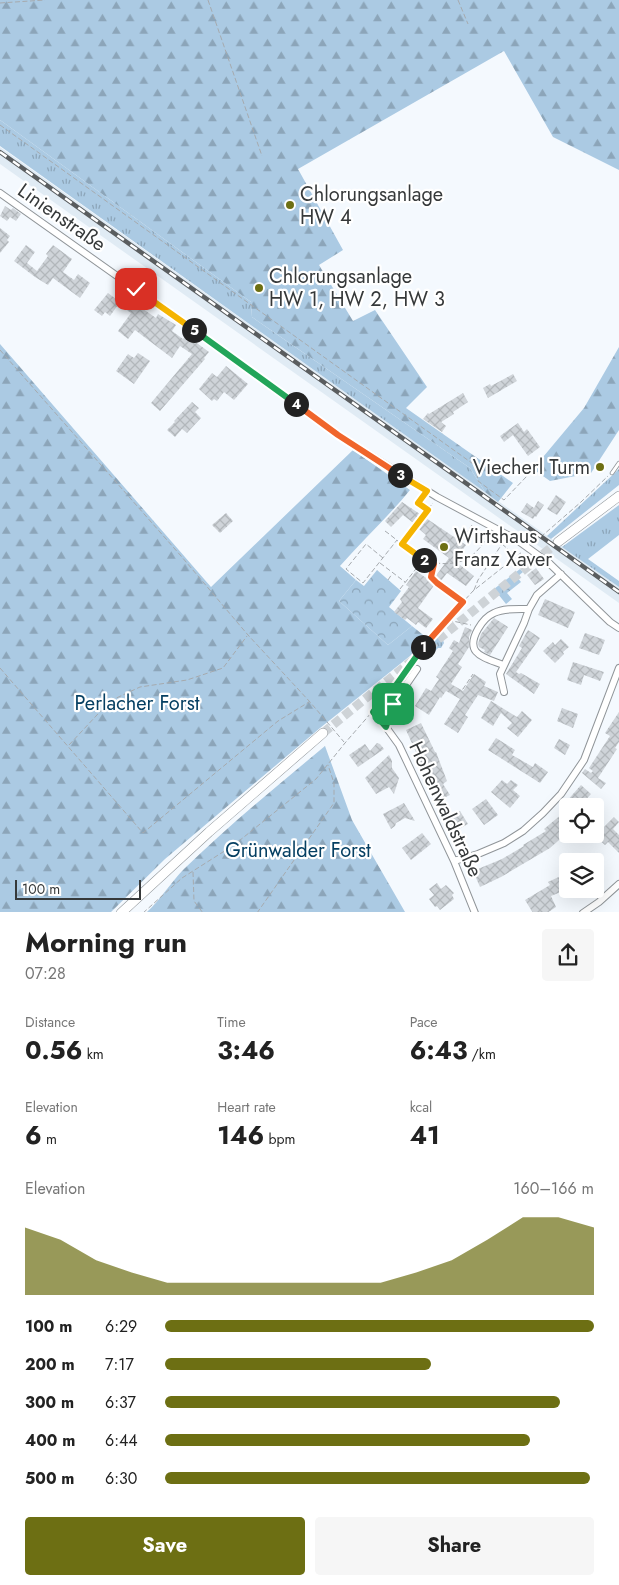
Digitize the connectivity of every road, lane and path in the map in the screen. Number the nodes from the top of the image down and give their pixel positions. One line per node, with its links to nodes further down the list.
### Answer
1 (45, 0): 4 (path)
2 (208, 0): 7 (path)
3 (458, 0): 5 (path)
4 (0, 3)
5 (468, 24)
6 (0, 125): 12 (path)
7 (262, 156)
8 (0, 193): 13 (street, Linienstraße)
9 (0, 350): 40 (path)
10 (619, 463): 11 (lane)
11 (612, 473): 17 (path)
12 (527, 476)
13 (427, 491): 15 (street, Linienstraße); 23 (path)
14 (619, 496): 22 (main road)
15 (476, 519): 18 (street, Linienstraße); 21 (path)
16 (385, 531): 20 (path)
17 (546, 533)
18 (508, 535): 24 (path); 30 (street, Linienstraße, bridge)
19 (489, 536): 28 (path)
20 (398, 540): 23 (path); 25 (path)
21 (461, 541)
22 (558, 542)
23 (402, 544): 26 (path)
24 (502, 544): 34 (path); 34 (path)
25 (383, 558): 27 (path); 27 (path)
26 (423, 559): 28 (path); 32 (path)
27 (379, 563): 29 (path)
28 (434, 564): 35 (path)
29 (393, 574): 31 (path); 32 (path)
30 (561, 574): 36 (street); 39 (street, Linienstraße)
31 (388, 580)
32 (406, 582): 33 (path)
33 (400, 589)
34 (473, 591): 35 (path)
35 (463, 602): 37 (path)
36 (529, 608): 38 (street); 42 (street)
37 (446, 620): 38 (path); 41 (path)
38 (479, 626): 42 (street)
39 (619, 628)
40 (248, 635): 50 (path); 55 (path)
41 (410, 665)
42 (503, 665): 48 (street)
43 (0, 668): 55 (path)
44 (619, 668): 57 (street)
45 (417, 670): 52 (street, Hohenwaldstraße)
46 (473, 674): 49 (path)
47 (399, 681): 51 (path)
48 (504, 692)
49 (456, 693)
50 (310, 702): 54 (path); 55 (path)
51 (373, 712): 52 (path); 54 (path)
52 (386, 727): 57 (street, Hohenwaldstraße)
53 (323, 732): 60 (main road)
54 (345, 743): 56 (path)
55 (68, 746)
56 (328, 764): 58 (path); 63 (path)
57 (454, 861): 64 (street, Hohenwaldstraße)
58 (193, 872): 61 (path); 62 (path)
59 (619, 884): 65 (street)
60 (121, 912)
61 (143, 912)
62 (202, 912)
63 (257, 912)
64 (475, 912)
65 (583, 912)

